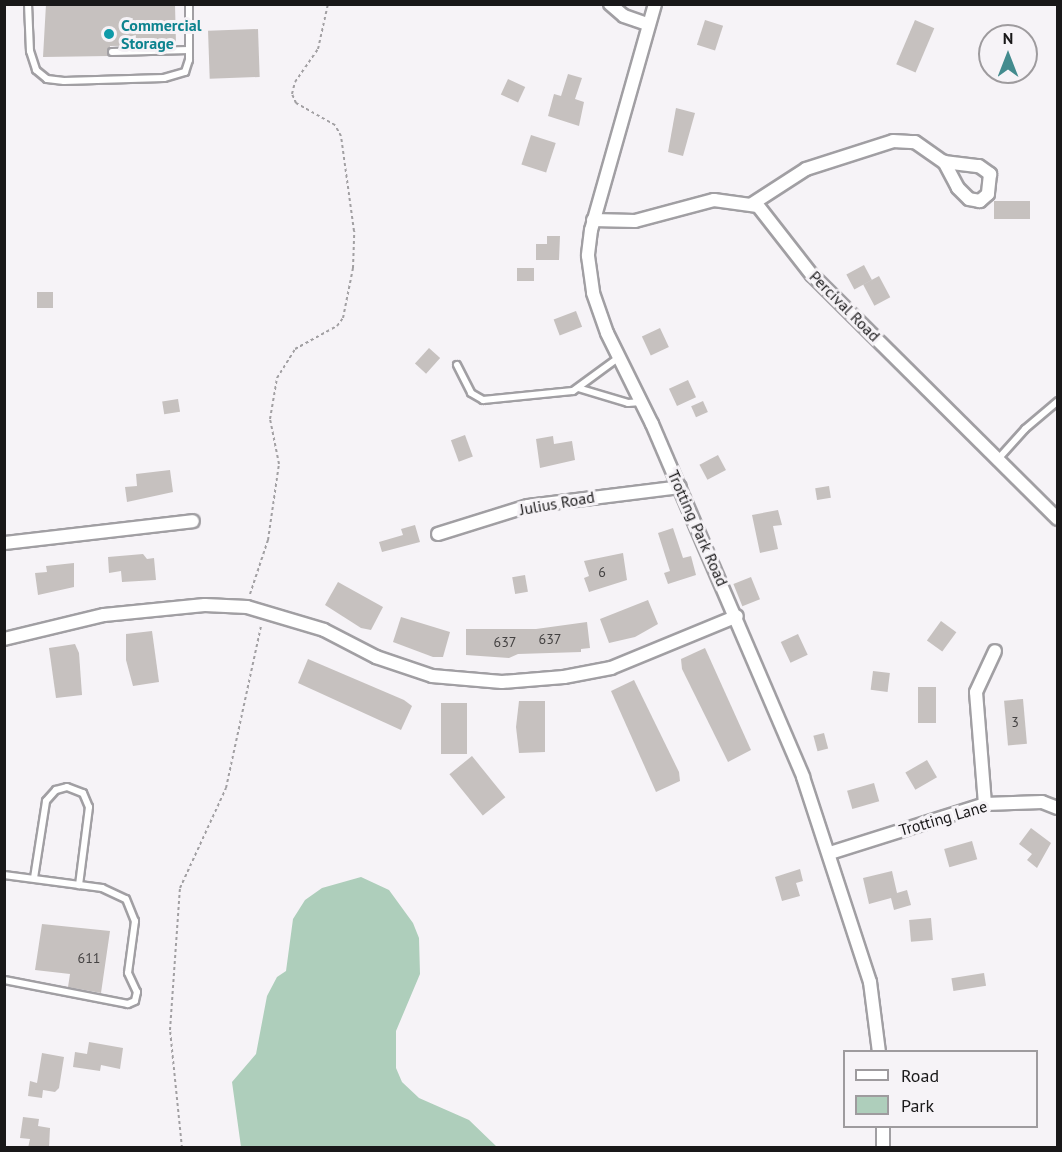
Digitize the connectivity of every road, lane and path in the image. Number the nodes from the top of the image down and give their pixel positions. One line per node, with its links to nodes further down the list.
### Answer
1 (28, 4): 7 (lane)
2 (189, 4): 7 (lane)
3 (328, 4): 23 (path)
4 (610, 4): 6 (street)
5 (655, 4): 6 (street, Trotting Park Road)
6 (647, 24): 11 (street, Trotting Park Road)
7 (189, 50): 8 (lane)
8 (112, 52)
9 (944, 162): 10 (street)
10 (752, 204): 11 (street); 17 (street, Percival Road)
11 (593, 220): 12 (street, Trotting Park Road)
12 (619, 358): 14 (lane); 16 (street, Trotting Park Road)
13 (457, 365): 14 (lane)
14 (578, 388): 16 (lane)
15 (1058, 401): 17 (lane)
16 (641, 402): 18 (street, Trotting Park Road)
17 (999, 458): 19 (street, Percival Road)
18 (680, 487): 21 (street, Julius Road); 25 (street, Trotting Park Road)
19 (1058, 519)
20 (193, 521): 22 (street)
21 (438, 534)
22 (4, 543)
23 (247, 608): 24 (street); 26 (street)
24 (263, 611): 25 (street); 37 (path)
25 (737, 616): 30 (street, Trotting Park Road)
26 (4, 639)
27 (995, 651): 28 (street)
28 (985, 804): 29 (street, Trotting Lane); 30 (street, Trotting Lane)
29 (1058, 808)
30 (830, 853): 35 (street, Trotting Park Road)
31 (4, 875): 32 (lane)
32 (33, 878): 33 (lane); 33 (lane)
33 (79, 885): 34 (lane)
34 (4, 980)
35 (879, 1050)
36 (883, 1128): 38 (street)
37 (182, 1148)
38 (884, 1148)

